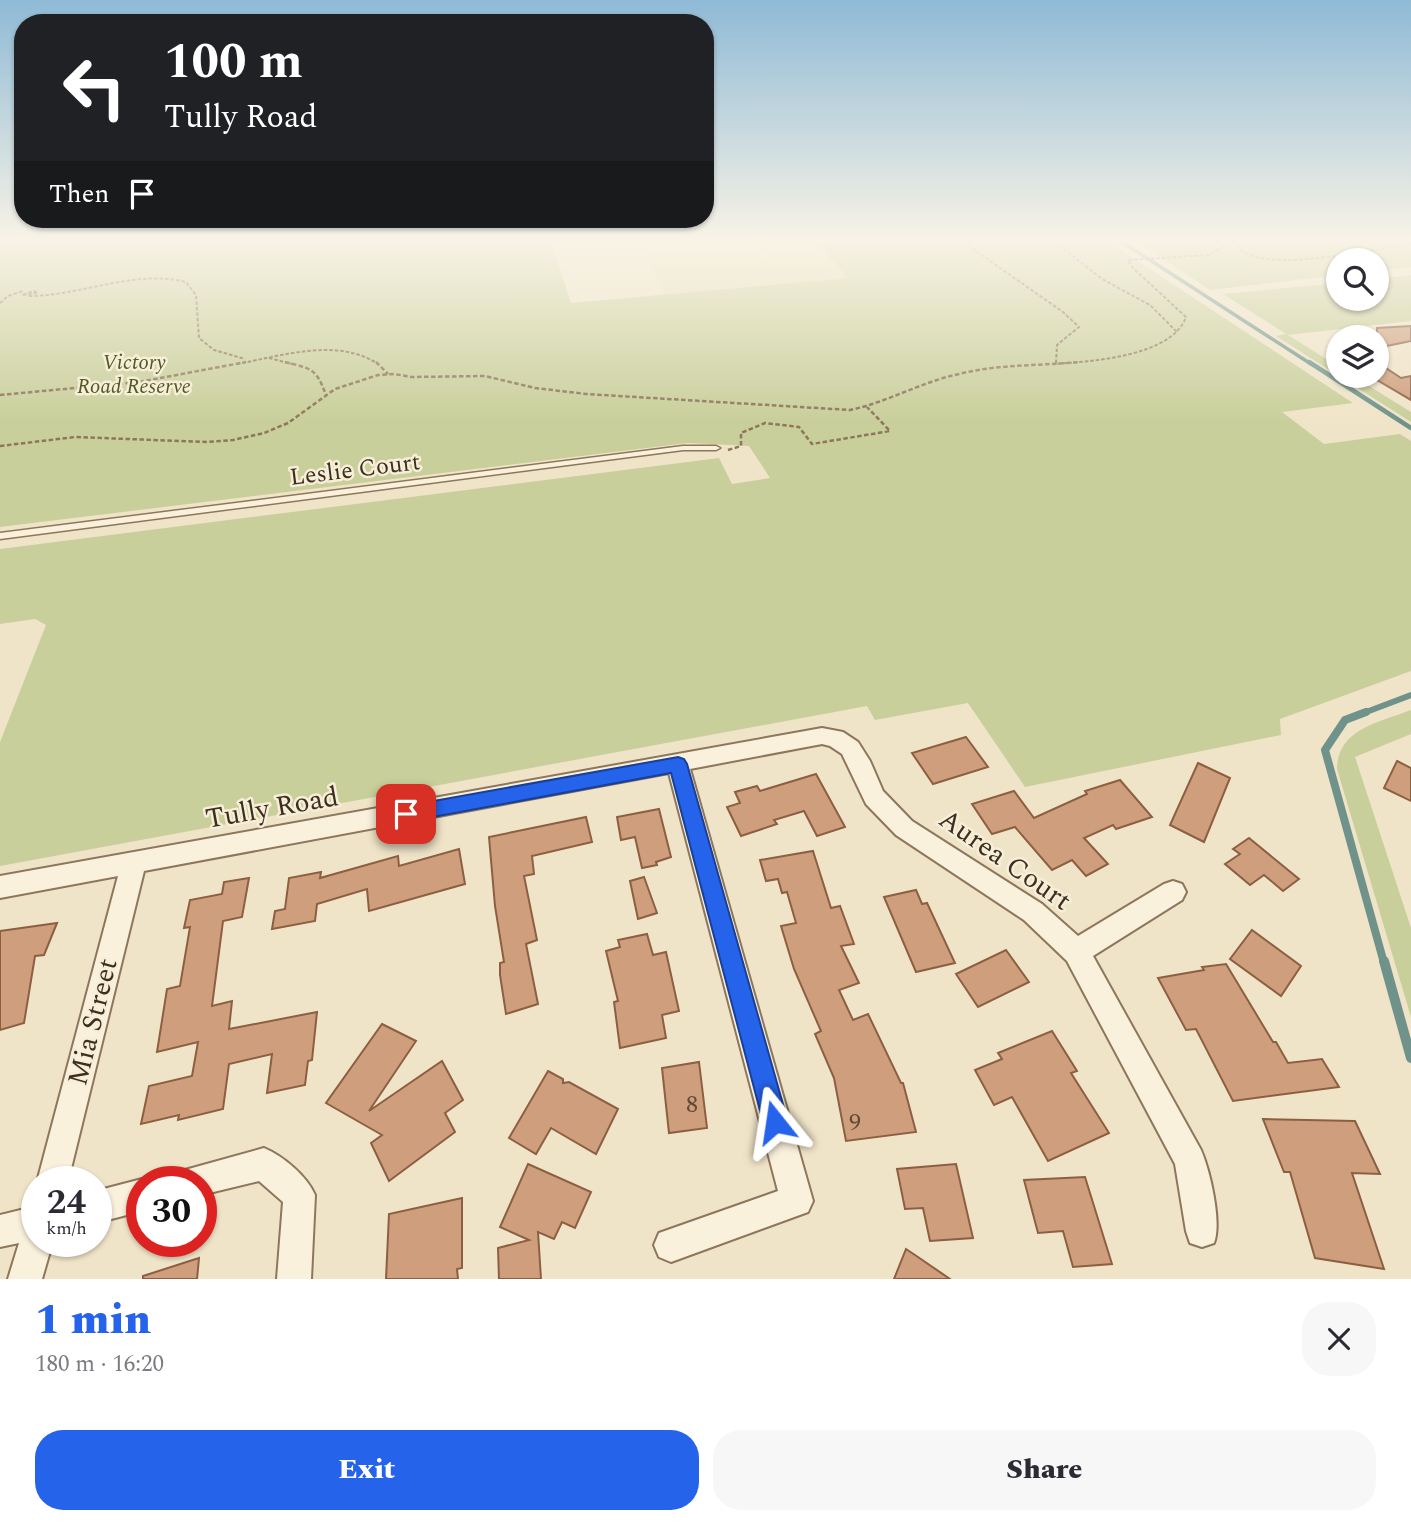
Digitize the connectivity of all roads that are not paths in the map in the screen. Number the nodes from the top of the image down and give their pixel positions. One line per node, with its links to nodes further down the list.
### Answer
1 (716, 448): 2 (lane, Leslie Court)
2 (0, 536)
3 (678, 764): 4 (street, Tully Road); 7 (street, Aurea Court); 13 (street)
4 (134, 863): 5 (street, Tully Road); 8 (street, Mia Street)
5 (0, 887)
6 (1173, 892): 7 (street)
7 (1076, 952): 12 (street, Aurea Court)
8 (56, 1166)
9 (217, 1176): 16 (street)
10 (21, 1226): 11 (street)
11 (0, 1231)
12 (1202, 1231)
13 (671, 1245)
14 (32, 1257): 15 (street)
15 (25, 1279)
16 (294, 1279)

